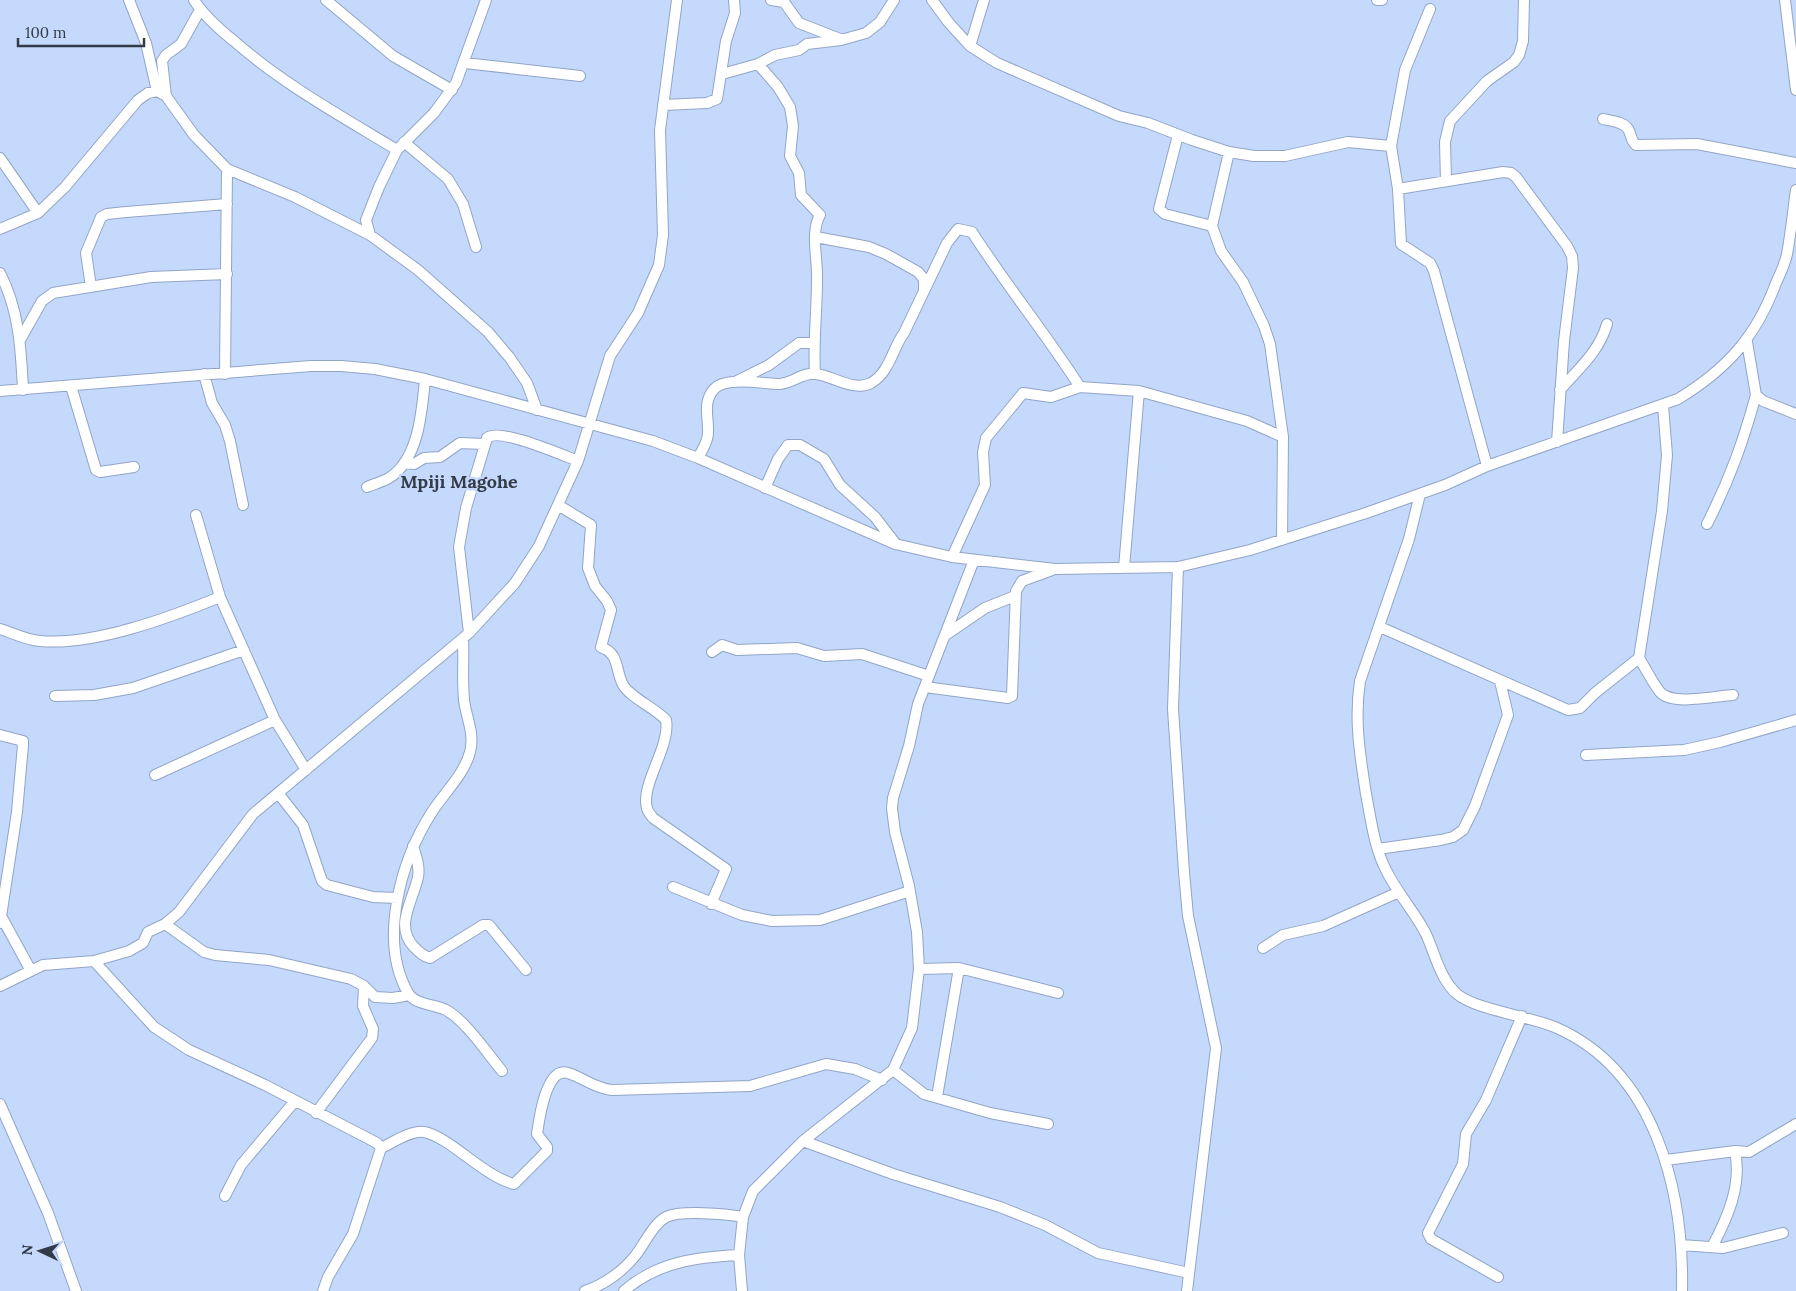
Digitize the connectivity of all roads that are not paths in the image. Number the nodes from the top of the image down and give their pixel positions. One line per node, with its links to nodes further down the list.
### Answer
1 (130, 0): 25 (street)
2 (194, 0): 16 (street)
3 (326, 0): 23 (street)
4 (486, 0): 19 (street)
5 (677, 0): 26 (street)
6 (734, 0): 21 (street)
7 (771, 0): 17 (street)
8 (894, 0): 17 (street)
9 (932, 0): 18 (street)
10 (984, 0): 18 (street)
11 (1377, 0): 12 (street)
12 (1382, 0)
13 (1524, 0): 35 (street)
14 (1785, 0): 24 (street)
15 (1430, 9): 30 (street)
16 (200, 10): 25 (street); 29 (street)
17 (841, 40): 20 (street)
18 (970, 46): 28 (street)
19 (465, 64): 22 (street); 23 (street)
20 (758, 64): 21 (street); 44 (street)
21 (722, 74): 26 (street)
22 (580, 76)
23 (452, 90): 29 (street)
24 (1796, 90)
25 (162, 94): 34 (street); 39 (street)
26 (663, 105): 69 (street)
27 (1603, 119): 33 (street)
28 (1178, 135): 31 (street); 40 (street)
29 (401, 146): 43 (street); 45 (street)
30 (1391, 146): 31 (street); 36 (street)
31 (1229, 152): 40 (street)
32 (0, 158): 39 (street)
33 (1796, 163)
34 (227, 169): 38 (street); 43 (street)
35 (1446, 181): 36 (street); 62 (street)
36 (1398, 188): 76 (street)
37 (1796, 190): 41 (street)
38 (227, 204): 47 (street); 48 (street)
39 (38, 212): 42 (street)
40 (1212, 226): 70 (street)
41 (1794, 226): 52 (street)
42 (0, 229)
43 (370, 235): 67 (street)
44 (816, 238): 49 (street); 53 (street)
45 (476, 247)
46 (0, 273): 51 (street)
47 (227, 274): 48 (street); 55 (street)
48 (91, 287): 51 (street)
49 (924, 291): 56 (street); 60 (street)
50 (1607, 324): 62 (street)
51 (20, 340): 61 (street)
52 (1746, 342): 65 (street); 66 (street)
53 (813, 343): 56 (street); 58 (street)
54 (204, 374): 55 (street); 59 (street); 81 (street)
55 (225, 374): 57 (street)
56 (815, 374): 58 (street)
57 (425, 379): 67 (street); 75 (street)
58 (734, 382): 73 (street)
59 (71, 386): 61 (street); 77 (street)
60 (1080, 387): 64 (street); 87 (street)
61 (23, 390): 63 (street)
62 (1560, 390): 71 (street)
63 (0, 391)
64 (1139, 391): 70 (street); 90 (street)
65 (1756, 395): 68 (street); 84 (street)
66 (1663, 406): 71 (street); 100 (street)
67 (538, 410): 69 (street)
68 (1796, 414)
69 (591, 424): 73 (street); 74 (street)
70 (1283, 438): 85 (street)
71 (1557, 442): 76 (street)
72 (484, 444): 74 (street); 75 (street); 97 (street)
73 (698, 458): 79 (street)
74 (578, 461): 82 (street)
75 (404, 463): 78 (street)
76 (1487, 466): 80 (street)
77 (134, 467)
78 (368, 487)
79 (766, 488): 86 (street); 86 (street)
80 (1420, 494): 85 (street); 94 (street)
81 (243, 505)
82 (558, 505): 97 (street); 119 (street)
83 (196, 515): 93 (street)
84 (1707, 524)
85 (1282, 540): 89 (street)
86 (895, 544): 87 (street)
87 (952, 557): 88 (street)
88 (974, 560): 91 (street); 96 (street)
89 (1178, 566): 90 (street); 152 (street)
90 (1124, 568): 91 (street)
91 (1055, 569): 92 (street)
92 (1015, 596): 96 (street); 103 (street)
93 (220, 597): 95 (street); 98 (street)
94 (1380, 626): 102 (street); 114 (street)
95 (0, 629)
96 (947, 634): 101 (street)
97 (466, 636): 110 (street); 113 (street)
98 (244, 650): 105 (street); 106 (street)
99 (712, 652): 101 (street)
100 (1640, 658): 102 (street); 104 (street)
101 (929, 676): 103 (street)
102 (1500, 681): 114 (street)
103 (925, 687): 116 (street)
104 (1733, 695)
105 (56, 696)
106 (275, 720): 110 (street); 111 (street)
107 (1796, 720): 109 (street)
108 (0, 735): 120 (street)
109 (1586, 755)
110 (306, 770): 112 (street)
111 (155, 776)
112 (278, 793): 118 (street); 121 (street)
113 (414, 846): 118 (street); 127 (street)
114 (1378, 850): 117 (street)
115 (673, 887): 119 (street)
116 (910, 891): 119 (street); 126 (street)
117 (1399, 892): 122 (street); 132 (street)
118 (397, 898): 131 (street)
119 (711, 904)
120 (0, 920): 125 (street)
121 (165, 924): 123 (street); 129 (street)
122 (1263, 948)
123 (94, 961): 125 (street); 137 (street)
124 (959, 968): 126 (street); 130 (street); 136 (street)
125 (30, 969): 128 (street)
126 (919, 969): 133 (street)
127 (526, 970)
128 (0, 986)
129 (364, 986): 131 (street); 139 (street)
130 (1058, 993)
131 (409, 995): 134 (street)
132 (1522, 1016): 145 (street); 153 (street)
133 (893, 1070): 135 (street); 136 (street)
134 (502, 1071)
135 (882, 1080): 142 (street); 143 (street)
136 (937, 1097): 140 (street)
137 (295, 1102): 139 (street); 146 (street)
138 (0, 1104): 154 (street)
139 (316, 1112): 143 (street)
140 (1048, 1124)
141 (1796, 1124): 144 (street)
142 (803, 1141): 147 (street); 152 (street)
143 (381, 1148): 155 (street)
144 (1735, 1150): 145 (street); 150 (street)
145 (1666, 1160): 149 (street)
146 (225, 1196)
147 (743, 1217): 151 (street); 156 (street)
148 (1784, 1233): 150 (street)
149 (1681, 1245): 150 (street); 160 (street)
150 (1712, 1248)
151 (739, 1256): 157 (street); 158 (street)
152 (1189, 1273): 159 (street)
153 (1498, 1277)
154 (76, 1291)
155 (323, 1291)
156 (585, 1291)
157 (624, 1291)
158 (742, 1291)
159 (1187, 1291)
160 (1682, 1291)

